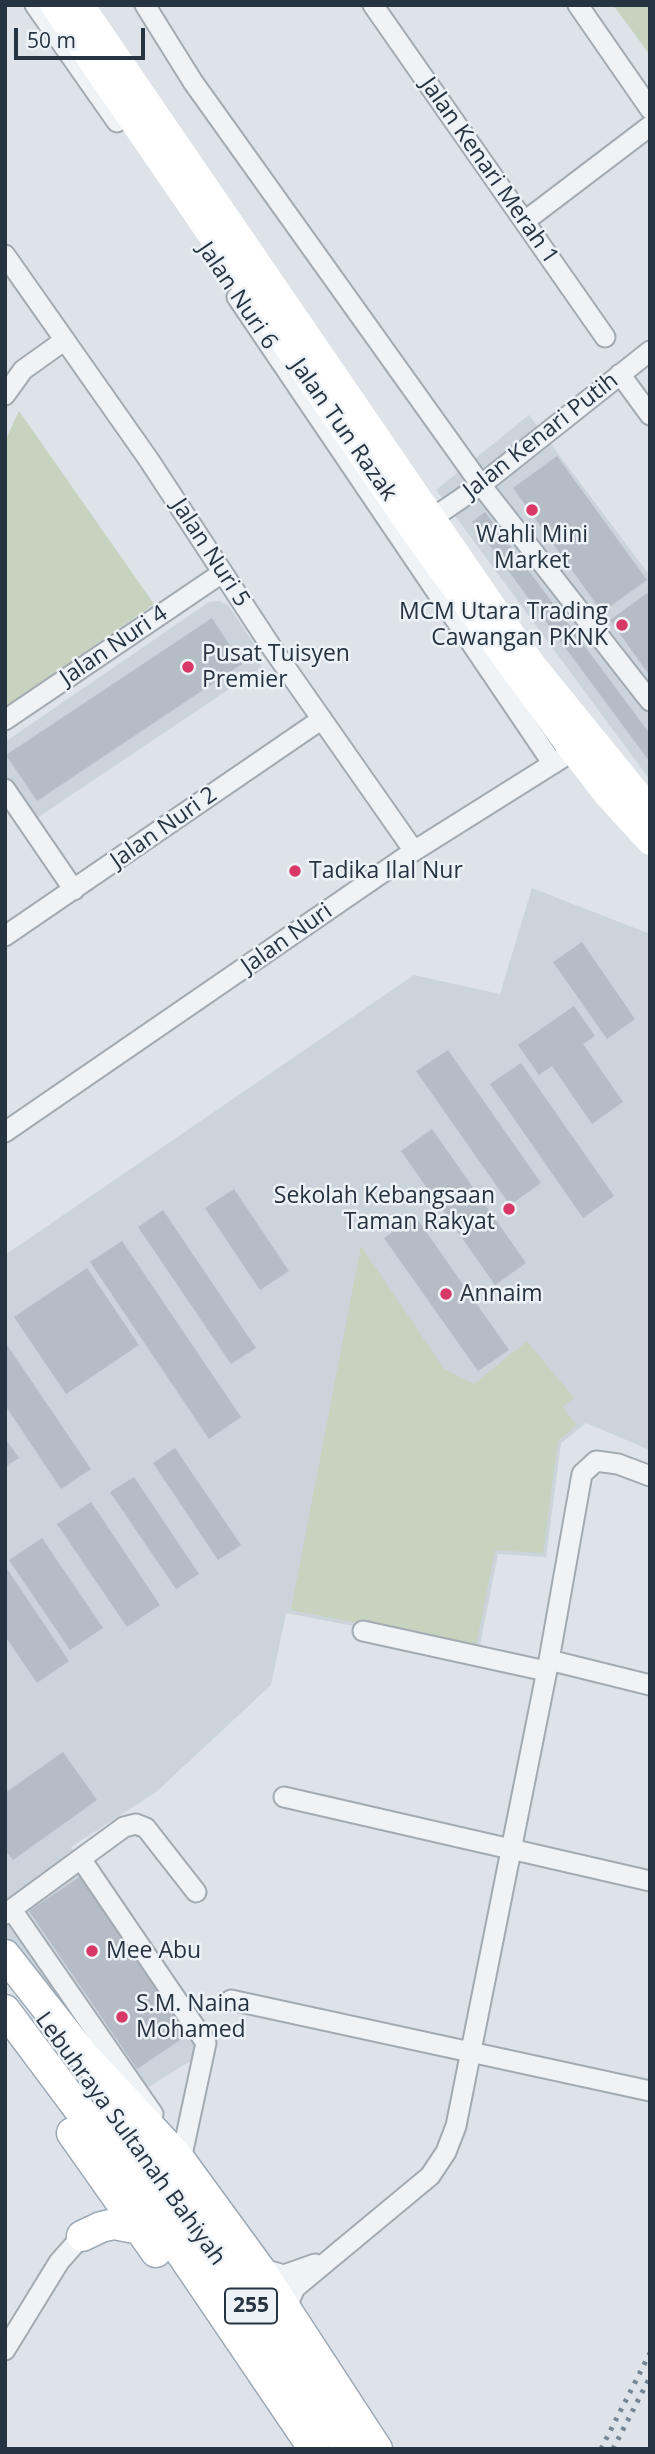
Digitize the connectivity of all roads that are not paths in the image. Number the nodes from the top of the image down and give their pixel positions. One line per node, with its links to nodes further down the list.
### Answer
1 (35, 5): 23 (street, Jalan Nuri 6)
2 (53, 5): 23 (main road, Jalan Tun Razak)
3 (81, 5): 18 (main road, Jalan Tun Razak)
4 (145, 5): 17 (street)
5 (373, 5): 9 (street, Jalan Kenari Merah 1)
6 (578, 5): 7 (street)
7 (650, 109)
8 (650, 126): 9 (street)
9 (525, 221): 11 (street, Jalan Kenari Merah 1)
10 (5, 255): 12 (street, Jalan Nuri 5)
11 (606, 337)
12 (65, 340): 15 (street); 19 (street, Jalan Nuri 5)
13 (650, 351): 14 (street, Jalan Kenari Putih)
14 (620, 374): 16 (street); 17 (street, Jalan Kenari Putih)
15 (5, 395)
16 (650, 415)
17 (481, 485): 18 (street, Jalan Kenari Putih); 20 (street)
18 (431, 519): 25 (main road, Jalan Tun Razak)
19 (222, 573): 21 (street, Jalan Nuri 5); 22 (street, Jalan Nuri 4)
20 (650, 701)
21 (323, 719): 27 (street, Jalan Nuri 5); 28 (street, Jalan Nuri 2)
22 (5, 720)
23 (563, 757): 26 (main road, Jalan Tun Razak); 27 (street, Jalan Nuri)
24 (5, 789): 28 (street)
25 (650, 809)
26 (650, 842)
27 (414, 851): 30 (street, Jalan Nuri)
28 (74, 890): 29 (street, Jalan Nuri 2)
29 (5, 936)
30 (5, 1132)
31 (650, 1476): 33 (street)
32 (363, 1631): 33 (street)
33 (547, 1665): 34 (street); 36 (street)
34 (650, 1685)
35 (284, 1797): 36 (street)
36 (511, 1850): 38 (street); 46 (street)
37 (81, 1859): 39 (street); 40 (street); 48 (street)
38 (650, 1881)
39 (196, 1892)
40 (9, 1912): 48 (street)
41 (5, 1955): 48 (main road)
42 (5, 1968): 48 (main road, Lebuhraya Sultanah Bahiyah / 255)
43 (232, 2000): 46 (street)
44 (5, 2010): 48 (main road, Lebuhraya Sultanah Bahiyah / 255)
45 (5, 2035): 48 (main road)
46 (470, 2052): 47 (street); 51 (street)
47 (650, 2091)
48 (150, 2168): 49 (main road); 50 (main road); 52 (main road); 56 (main road, Lebuhraya Sultanah Bahiyah / 255); 57 (main road, Lebuhraya Sultanah Bahiyah / 255)
49 (140, 2229): 50 (main road); 55 (main road)
50 (82, 2236): 54 (street)
51 (329, 2258): 52 (street); 53 (street)
52 (259, 2268): 53 (main road)
53 (290, 2318): 58 (main road)
54 (5, 2350)
55 (291, 2449)
56 (314, 2449)
57 (349, 2449)
58 (377, 2449)

